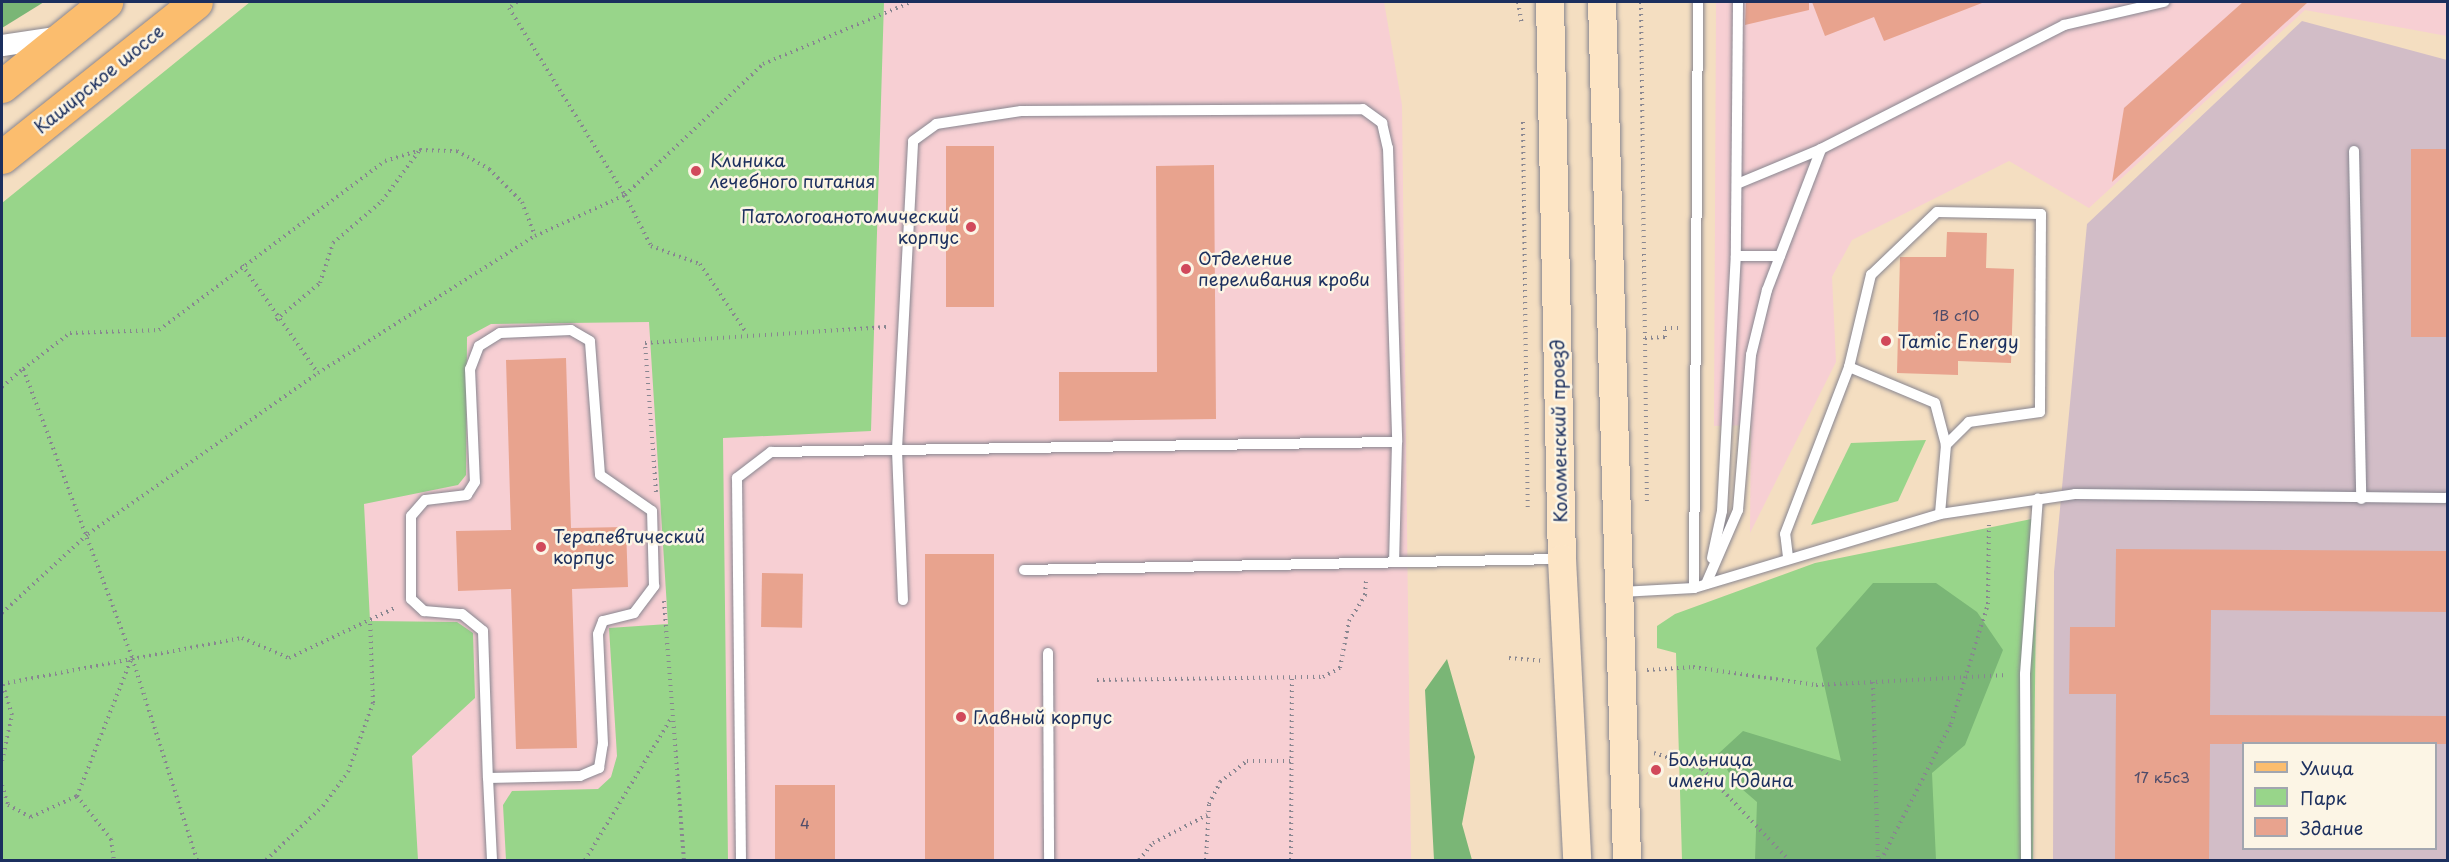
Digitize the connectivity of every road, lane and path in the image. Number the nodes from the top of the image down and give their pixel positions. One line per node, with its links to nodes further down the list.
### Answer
1 (106, 2): 14 (main road)
2 (196, 2): 22 (main road, Каширское шоссе)
3 (517, 2): 24 (path)
4 (911, 2): 24 (path)
5 (1518, 2): 13 (path)
6 (1536, 2): 21 (main road)
7 (1550, 2): 21 (main road, Коломенский проезд)
8 (1602, 2): 58 (main road)
9 (1641, 2): 33 (path)
10 (1698, 2): 57 (lane)
11 (1738, 2): 23 (lane)
12 (2164, 2): 18 (lane)
13 (1522, 28)
14 (64, 35): 15 (street); 16 (main road)
15 (2, 45)
16 (2, 86)
17 (1523, 110): 47 (path)
18 (1821, 149): 23 (lane); 27 (lane)
19 (420, 150): 25 (path); 28 (path); 29 (path)
20 (2354, 151): 43 (lane)
21 (1554, 155): 51 (main road, Коломенский проезд)
22 (2, 157)
23 (1737, 183): 26 (lane)
24 (625, 195): 25 (path); 31 (path)
25 (535, 236): 36 (path)
26 (1736, 256): 27 (lane); 55 (lane)
27 (1780, 256): 55 (lane)
28 (242, 265): 29 (path); 35 (path)
29 (276, 320): 36 (path)
30 (901, 326): 31 (path); 38 (lane); 40 (lane)
31 (747, 335): 44 (path)
32 (1665, 336): 33 (path)
33 (1645, 338): 45 (path)
34 (1849, 366): 39 (lane); 39 (lane); 50 (lane)
35 (23, 369): 37 (path); 49 (path)
36 (318, 374): 49 (path)
37 (2, 387)
38 (1397, 442): 40 (lane); 52 (lane)
39 (1946, 445): 48 (lane)
40 (897, 449): 60 (lane); 86 (lane)
41 (2038, 498): 43 (lane); 46 (lane); 66 (lane)
42 (2448, 498): 43 (lane)
43 (2361, 499)
44 (657, 506)
45 (1647, 506)
46 (1989, 506): 48 (lane); 67 (path)
47 (1528, 509)
48 (1940, 514): 50 (lane)
49 (88, 534): 61 (path); 64 (path)
50 (1788, 557): 55 (lane)
51 (1562, 559): 52 (lane); 91 (main road, Коломенский проезд)
52 (1394, 561): 53 (lane)
53 (1367, 562): 54 (lane); 68 (path)
54 (1024, 570)
55 (1706, 584): 57 (lane)
56 (663, 588): 72 (path)
57 (1694, 588): 58 (lane)
58 (1616, 592): 92 (main road)
59 (411, 599): 62 (path); 76 (lane); 76 (lane)
60 (903, 600)
61 (2, 613)
62 (370, 621): 64 (path); 82 (path)
63 (1048, 652): 87 (lane)
64 (132, 657): 71 (path); 78 (path); 81 (path)
65 (1650, 670): 70 (path)
66 (2025, 674): 67 (path); 95 (lane)
67 (1964, 677): 70 (path); 94 (path)
68 (1292, 679): 69 (path); 75 (path)
69 (1097, 680)
70 (1873, 682): 94 (path)
71 (2, 683): 74 (path)
72 (673, 717): 84 (path); 85 (path)
73 (1654, 753): 93 (path)
74 (2, 761)
75 (1291, 761): 79 (path); 90 (path)
76 (488, 778): 83 (lane)
77 (2, 785): 78 (path)
78 (77, 796): 80 (path)
79 (1208, 815): 88 (path); 89 (path)
80 (114, 861)
81 (197, 861)
82 (266, 861)
83 (492, 861)
84 (585, 861)
85 (684, 861)
86 (741, 861)
87 (1049, 861)
88 (1139, 861)
89 (1206, 861)
90 (1291, 861)
91 (1577, 861)
92 (1628, 861)
93 (1789, 861)
94 (1879, 861)
95 (2026, 861)

